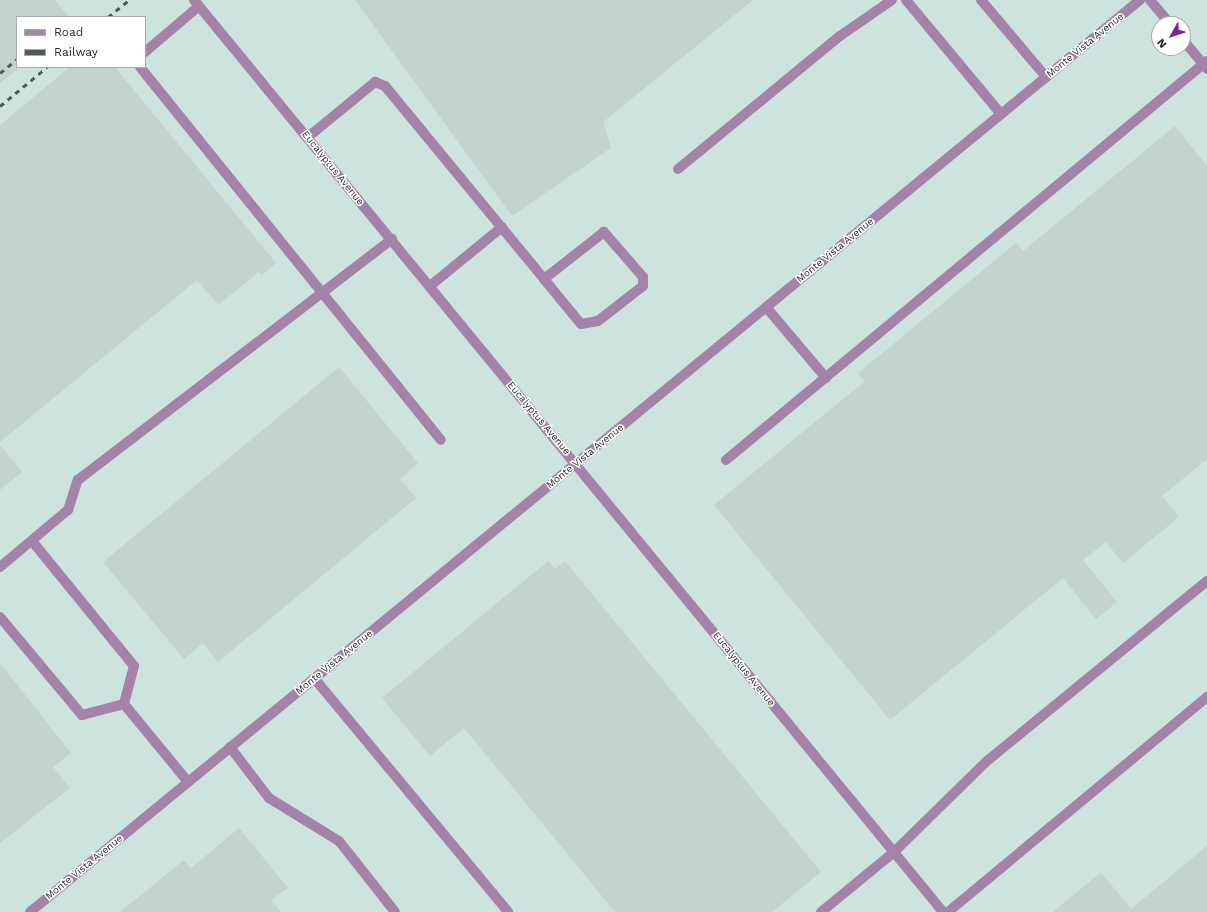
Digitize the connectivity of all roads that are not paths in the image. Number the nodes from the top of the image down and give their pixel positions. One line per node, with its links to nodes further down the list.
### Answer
1 (892, 0): 15 (street)
2 (906, 0): 13 (street)
3 (981, 0): 12 (street)
4 (1140, 0): 12 (street, Monte Vista Avenue)
5 (1150, 0): 7 (street)
6 (197, 3): 9 (street); 14 (street, Eucalyptus Avenue)
7 (1163, 16)
8 (1191, 49): 10 (street)
9 (146, 51)
10 (1206, 65): 22 (street)
11 (141, 68): 20 (street)
12 (1046, 77): 13 (street, Monte Vista Avenue)
13 (1001, 114): 21 (street, Monte Vista Avenue)
14 (308, 138): 16 (street); 17 (street, Eucalyptus Avenue)
15 (678, 169)
16 (502, 227): 18 (street); 19 (street)
17 (392, 239): 19 (street, Eucalyptus Avenue); 20 (street)
18 (544, 279): 18 (street)
19 (430, 286): 25 (street, Eucalyptus Avenue)
20 (321, 293): 23 (street); 26 (street)
21 (766, 307): 22 (street); 25 (street, Monte Vista Avenue)
22 (826, 378): 24 (street)
23 (442, 440)
24 (726, 460)
25 (576, 463): 30 (street, Monte Vista Avenue); 35 (street, Eucalyptus Avenue)
26 (32, 541): 27 (street); 32 (street)
27 (0, 567)
28 (1207, 581): 35 (street)
29 (0, 616): 32 (street)
30 (314, 678): 33 (street, Monte Vista Avenue); 38 (street)
31 (1207, 697): 41 (street)
32 (124, 704): 34 (street)
33 (230, 747): 34 (street, Monte Vista Avenue); 37 (street)
34 (188, 782): 36 (street, Monte Vista Avenue)
35 (894, 852): 39 (street); 40 (street, Eucalyptus Avenue)
36 (30, 912)
37 (395, 912)
38 (508, 912)
39 (821, 912)
40 (943, 912)
41 (948, 912)

